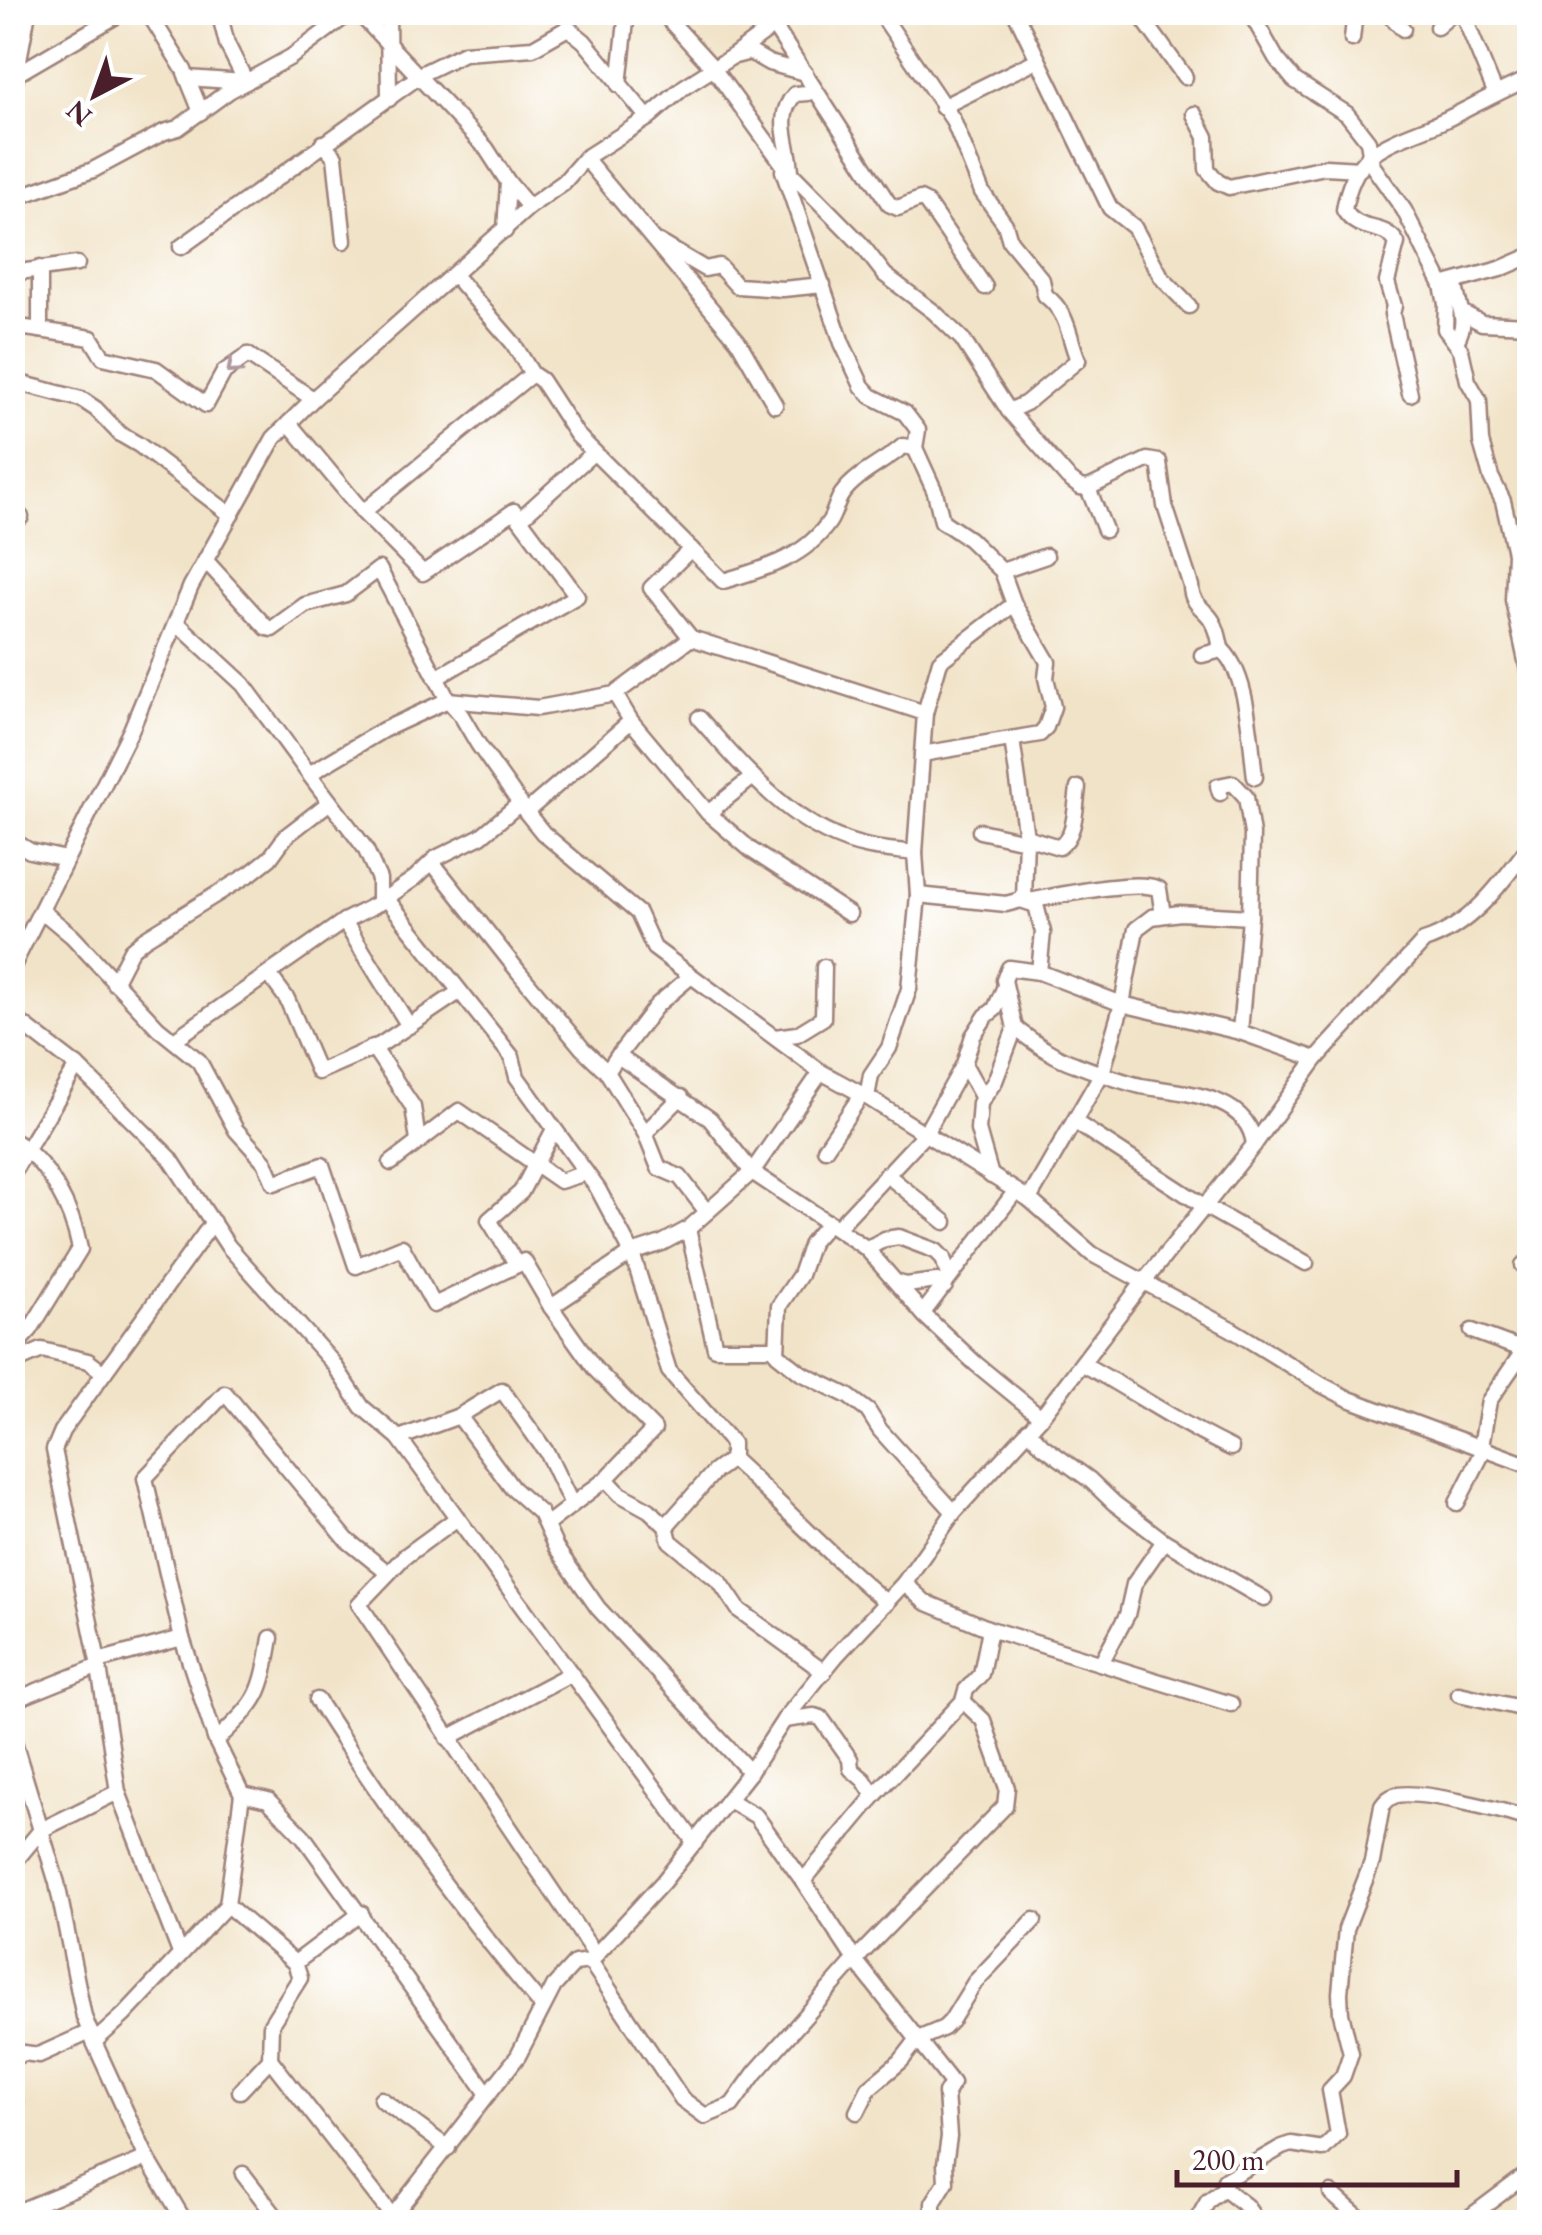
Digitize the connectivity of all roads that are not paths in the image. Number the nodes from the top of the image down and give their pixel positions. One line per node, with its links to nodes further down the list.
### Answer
1 (28, 12): 26 (street)
2 (124, 12): 26 (street)
3 (148, 12): 28 (street)
4 (219, 12): 31 (street)
5 (355, 12): 21 (street); 31 (street)
6 (388, 12): 21 (street)
7 (627, 12): 32 (street)
8 (662, 12): 24 (street)
9 (793, 12): 17 (street)
10 (880, 12): 37 (street)
11 (1015, 12): 23 (street)
12 (1138, 12): 27 (street)
13 (1250, 12): 42 (street)
14 (1355, 12): 20 (street)
15 (1387, 12): 19 (street)
16 (1458, 12): 18 (street); 34 (street)
17 (774, 26): 22 (street); 25 (street)
18 (1437, 27)
19 (1403, 29)
20 (1352, 39)
21 (388, 46): 29 (street); 36 (street)
22 (734, 56): 24 (street); 25 (street)
23 (1036, 60): 37 (street); 61 (street)
24 (713, 68): 40 (street); 45 (street)
25 (805, 73): 33 (street)
26 (15, 76): 35 (street)
27 (1184, 77)
28 (187, 78): 31 (street); 38 (street)
29 (418, 78): 32 (street); 36 (street); 46 (street)
30 (1530, 78): 34 (street)
31 (246, 82): 38 (street)
32 (618, 84): 40 (street)
33 (813, 88): 45 (street); 60 (street)
34 (1495, 92): 42 (street)
35 (12, 97)
36 (389, 99): 41 (street)
37 (942, 107): 72 (street)
38 (201, 112): 47 (street)
39 (1194, 114): 44 (street)
40 (648, 118): 43 (street)
41 (323, 143): 51 (street); 52 (street)
42 (1370, 154): 44 (street); 58 (street)
43 (586, 158): 48 (street); 50 (street)
44 (1360, 170): 69 (street)
45 (788, 171): 59 (street); 72 (street)
46 (508, 182): 48 (street); 49 (street)
47 (12, 199)
48 (529, 207): 49 (street)
49 (505, 231): 57 (street)
50 (650, 237): 59 (street); 71 (street)
51 (344, 241)
52 (181, 247)
53 (1530, 256): 58 (street)
54 (76, 264): 55 (street)
55 (40, 268): 56 (street); 65 (street)
56 (12, 273)
57 (455, 276): 67 (street); 70 (street)
58 (1449, 284): 62 (street); 66 (street)
59 (823, 285): 74 (street)
60 (985, 287)
61 (1189, 306)
62 (1463, 313): 63 (street); 66 (street)
63 (1530, 325)
64 (12, 326): 65 (street)
65 (40, 330): 70 (street, one-way to 65)
66 (1456, 342): 91 (street)
67 (532, 374): 75 (street); 77 (street)
68 (12, 381): 78 (street)
69 (1410, 394)
70 (312, 399): 73 (street)
71 (775, 404)
72 (1010, 411): 76 (street)
73 (289, 424): 77 (street); 78 (street)
74 (914, 448): 81 (street); 84 (street)
75 (594, 452): 79 (street); 81 (street)
76 (1088, 488): 80 (street); 88 (street)
77 (364, 512): 79 (street)
78 (231, 516): 83 (street)
79 (520, 519): 90 (street)
80 (1106, 530)
81 (691, 549): 87 (street)
82 (1046, 556): 84 (street)
83 (206, 561): 86 (street); 90 (street)
84 (1002, 571): 85 (street)
85 (1014, 604): 94 (street); 97 (street)
86 (177, 623): 99 (street); 112 (street)
87 (691, 638): 92 (street); 94 (street)
88 (1221, 648): 89 (street); 103 (street)
89 (1202, 655)
90 (436, 678): 93 (street)
91 (1530, 680)
92 (615, 694): 93 (street); 96 (street)
93 (448, 700): 99 (street); 105 (street)
94 (925, 712): 98 (street)
95 (699, 718): 100 (street)
96 (632, 720): 105 (street); 106 (street)
97 (1012, 738): 98 (street); 108 (street)
98 (922, 754): 111 (street)
99 (310, 774): 104 (street)
100 (753, 777): 106 (street); 111 (street)
101 (1078, 788): 108 (street)
102 (1220, 793): 103 (street)
103 (1244, 796): 120 (street)
104 (330, 802): 116 (street); 127 (street)
105 (523, 808): 113 (street); 126 (street)
106 (708, 813): 118 (street)
107 (980, 831): 108 (street)
108 (1026, 839): 115 (street)
109 (12, 840): 112 (street)
110 (1530, 845): 140 (street)
111 (915, 853): 114 (street)
112 (66, 859): 117 (street)
113 (432, 862): 116 (street); 143 (street)
114 (918, 896): 115 (street); 146 (street)
115 (1026, 900): 119 (street); 124 (street)
116 (382, 901): 121 (street); 129 (street)
117 (42, 911): 123 (street); 127 (street)
118 (849, 914)
119 (1163, 915): 120 (street); 130 (street)
120 (1250, 916): 135 (street)
121 (344, 920): 125 (street); 133 (street)
122 (824, 967): 136 (street)
123 (12, 968)
124 (1039, 972): 128 (street); 130 (street)
125 (270, 976): 137 (street); 138 (street)
126 (690, 977): 136 (street); 139 (street)
127 (114, 982): 137 (street)
128 (1005, 986): 131 (street); 134 (street)
129 (459, 992): 133 (street); 151 (street)
130 (1122, 1004): 135 (street); 145 (street)
131 (995, 1009): 134 (street); 141 (street)
132 (12, 1016): 142 (street)
133 (410, 1026): 138 (street)
134 (1015, 1026): 145 (street); 148 (street)
135 (1240, 1032): 140 (street)
136 (775, 1037): 144 (street)
137 (174, 1040): 177 (street)
138 (373, 1047): 155 (street)
139 (618, 1056): 143 (street); 147 (street)
140 (1316, 1059): 156 (street)
141 (964, 1064): 148 (street); 153 (street)
142 (77, 1066): 157 (street); 170 (street)
143 (607, 1072): 152 (street)
144 (821, 1072): 146 (street); 163 (street)
145 (1102, 1072): 149 (street); 156 (street)
146 (864, 1096): 153 (street); 158 (street)
147 (681, 1097): 152 (street); 163 (street)
148 (983, 1098): 150 (street)
149 (1076, 1122): 167 (street); 168 (street)
150 (978, 1130): 159 (street); 166 (street)
151 (554, 1132): 161 (street); 162 (street)
152 (645, 1133): 169 (street)
153 (925, 1134): 159 (street); 165 (street)
154 (12, 1140): 157 (street)
155 (418, 1140): 160 (street); 161 (street)
156 (1254, 1145): 168 (street)
157 (27, 1148): 164 (street); 185 (street)
158 (825, 1150)
159 (963, 1158): 166 (street)
160 (391, 1163)
161 (538, 1164): 162 (street); 177 (street)
162 (586, 1172): 175 (street)
163 (752, 1172): 169 (street); 172 (street)
164 (12, 1174)
165 (886, 1174): 171 (street); 172 (street)
166 (991, 1176): 167 (street)
167 (1022, 1196): 179 (street); 180 (street)
168 (1204, 1206): 176 (street); 180 (street)
169 (707, 1212): 173 (street)
170 (213, 1222): 189 (street); 193 (street)
171 (946, 1222)
172 (833, 1225): 174 (street); 184 (street)
173 (688, 1229): 175 (street); 184 (street)
174 (866, 1249): 178 (street); 179 (street)
175 (632, 1253): 181 (street); 196 (street)
176 (1306, 1262)
177 (518, 1266): 181 (street)
178 (896, 1282): 179 (street); 182 (street)
179 (947, 1282): 182 (street)
180 (1142, 1284): 188 (street); 194 (street)
181 (551, 1307): 198 (street)
182 (923, 1314): 191 (street)
183 (1472, 1331): 186 (street)
184 (776, 1348): 201 (street)
185 (12, 1349)
186 (1527, 1351): 194 (street)
187 (12, 1363): 189 (street)
188 (1083, 1364): 191 (street); 195 (street)
189 (104, 1373): 213 (street)
190 (459, 1416): 193 (street); 200 (street); 203 (street)
191 (1041, 1417): 192 (street)
192 (1028, 1430): 201 (street); 205 (street)
193 (400, 1438): 202 (street)
194 (1483, 1447): 197 (street); 199 (street)
195 (1230, 1448)
196 (732, 1459): 204 (street); 209 (street)
197 (1530, 1466)
198 (606, 1479): 200 (street); 204 (street)
199 (1457, 1503)
200 (572, 1505): 203 (street)
201 (954, 1512): 207 (street)
202 (456, 1519): 206 (street); 216 (street)
203 (546, 1525): 227 (street)
204 (666, 1526): 215 (street)
205 (1164, 1541): 208 (street); 214 (street)
206 (388, 1573): 211 (street); 225 (street)
207 (904, 1583): 209 (street); 210 (street)
208 (1264, 1598)
209 (888, 1603): 215 (street)
210 (990, 1629): 214 (street); 220 (street)
211 (182, 1638): 213 (street); 226 (street)
212 (272, 1638): 226 (street)
213 (98, 1663): 219 (street); 228 (street)
214 (1101, 1664): 221 (street)
215 (824, 1672): 223 (street)
216 (570, 1674): 225 (street); 234 (street)
217 (1459, 1694): 222 (street)
218 (317, 1700): 244 (street)
219 (12, 1701)
220 (963, 1701): 230 (street); 242 (street)
221 (1230, 1704)
222 (1530, 1710)
223 (784, 1720): 227 (street); 230 (street)
224 (12, 1735): 233 (street)
225 (448, 1738): 241 (street)
226 (216, 1741): 229 (street)
227 (750, 1772): 231 (street)
228 (118, 1792): 233 (street); 240 (street)
229 (242, 1794): 237 (street); 238 (street)
230 (874, 1796): 236 (street)
231 (728, 1800): 234 (street); 236 (street)
232 (1530, 1820): 257 (street)
233 (41, 1830): 235 (street); 245 (street)
234 (695, 1842): 241 (street)
235 (12, 1866)
236 (803, 1881): 242 (street)
237 (227, 1905): 240 (street); 243 (street)
238 (361, 1913): 243 (street); 250 (street)
239 (1034, 1920): 246 (street)
240 (180, 1953): 245 (street)
241 (593, 1958): 242 (street); 244 (street)
242 (855, 1960): 246 (street)
243 (294, 1963): 248 (street)
244 (542, 2006): 250 (street)
245 (92, 2037): 247 (street); 254 (street)
246 (918, 2038): 252 (street); 263 (street)
247 (12, 2058)
248 (270, 2059): 249 (street); 260 (street)
249 (240, 2091)
250 (488, 2094): 253 (street)
251 (381, 2099): 253 (street)
252 (858, 2112)
253 (448, 2148): 260 (street)
254 (147, 2158): 259 (street); 261 (street)
255 (1530, 2172): 267 (street)
256 (243, 2174): 262 (street)
257 (1224, 2189): 264 (street); 265 (street)
258 (1330, 2192): 266 (street)
259 (12, 2214)
260 (392, 2221)
261 (185, 2222)
262 (280, 2222)
263 (929, 2222)
264 (1196, 2222)
265 (1257, 2222)
266 (1364, 2222)
267 (1464, 2222)

